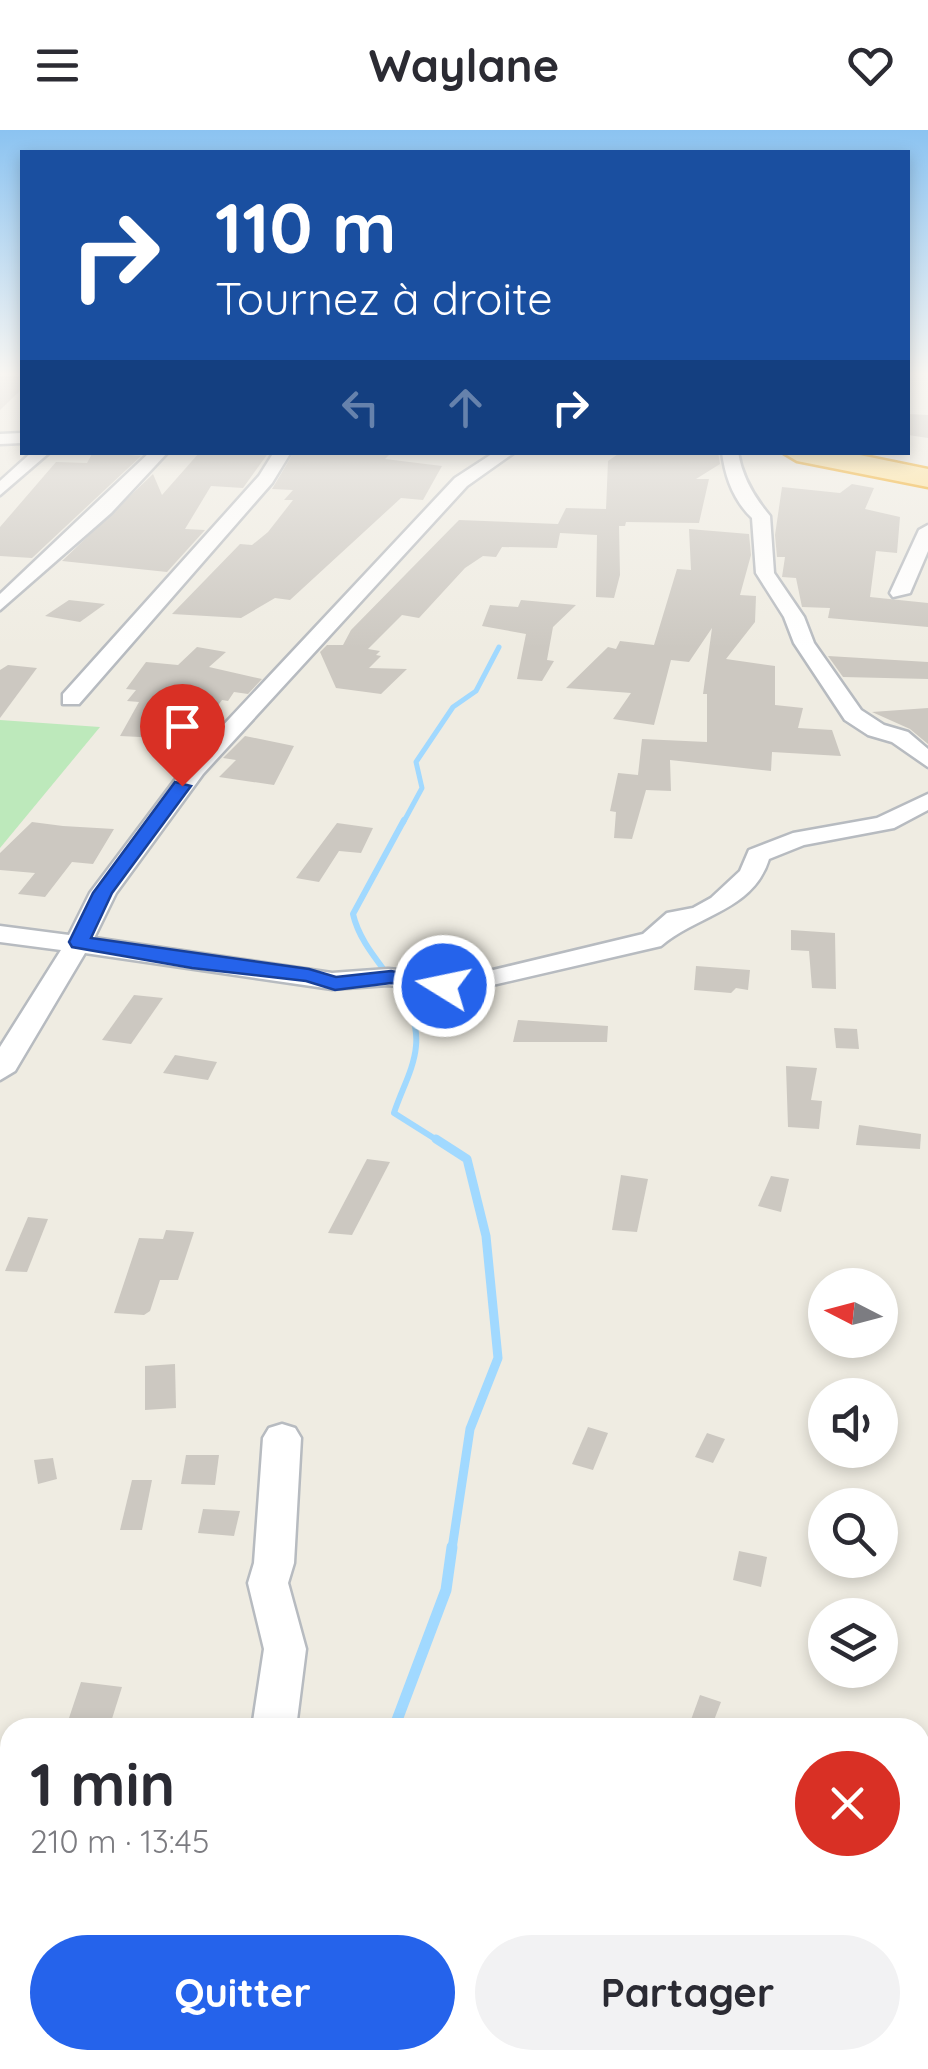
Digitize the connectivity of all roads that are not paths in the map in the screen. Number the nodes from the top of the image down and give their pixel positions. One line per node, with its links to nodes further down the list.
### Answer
1 (26, 466): 8 (street)
2 (146, 466): 11 (street)
3 (274, 466): 12 (street)
4 (485, 466): 16 (street)
5 (732, 466): 13 (street)
6 (870, 466): 7 (highway)
7 (928, 478)
8 (0, 490)
9 (928, 530): 10 (street)
10 (900, 592)
11 (0, 604)
12 (70, 699)
13 (928, 760)
14 (928, 801): 16 (street)
15 (0, 934): 16 (street)
16 (80, 942): 17 (street)
17 (0, 1071)
18 (282, 1438): 19 (street)
19 (275, 1718)

